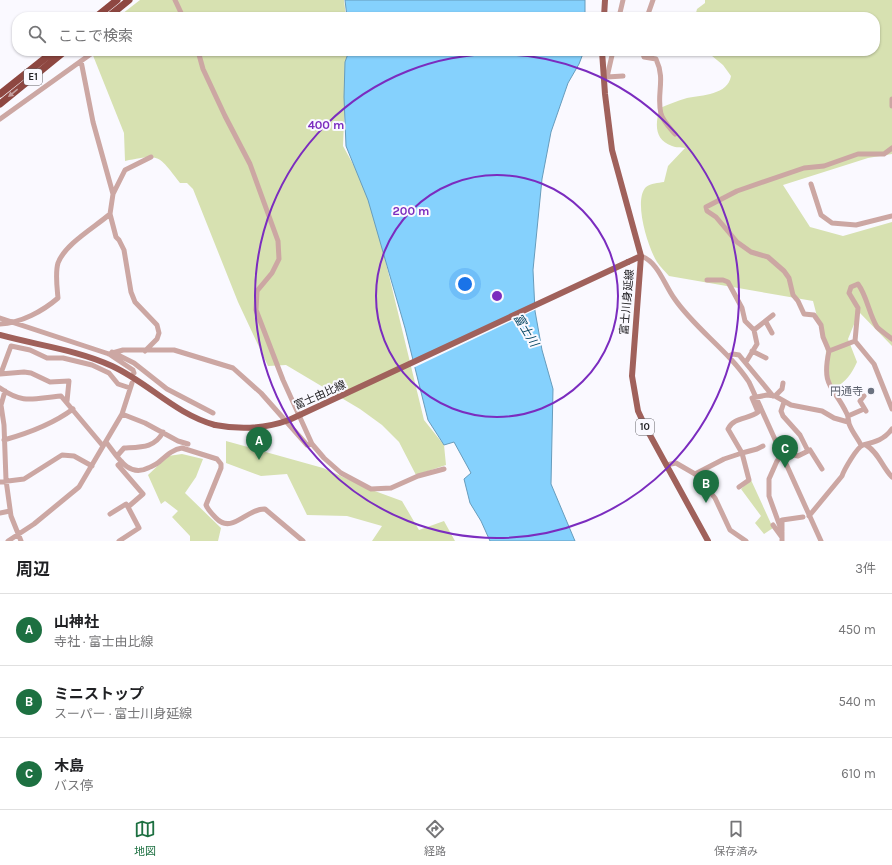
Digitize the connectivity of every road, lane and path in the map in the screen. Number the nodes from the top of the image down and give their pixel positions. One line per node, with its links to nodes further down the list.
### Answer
1 (117, 0): 7 (highway)
2 (129, 0): 8 (highway)
3 (175, 0): 9 (street)
4 (605, 0): 10 (main road)
5 (622, 0): 11 (street)
6 (653, 0): 12 (street)
7 (102, 12)
8 (114, 12)
9 (181, 12)
10 (604, 12)
11 (620, 12)
12 (649, 12)
13 (48, 56): 22 (highway, E1)
14 (60, 56): 24 (highway, E1, one-way to 24)
15 (88, 56): 20 (street)
16 (200, 56): 75 (street)
17 (602, 56): 34 (main road, 富士川身延線 / 10)
18 (612, 56): 21 (street)
19 (644, 56): 27 (street)
20 (81, 61): 26 (street); 31 (street)
21 (623, 76)
22 (0, 94)
23 (892, 99): 25 (street)
24 (0, 104)
25 (892, 106)
26 (0, 119)
27 (675, 134)
28 (892, 148): 48 (street)
29 (151, 157): 31 (street)
30 (811, 184): 33 (street)
31 (113, 194): 32 (street)
32 (110, 214): 39 (street); 46 (street)
33 (892, 216)
34 (641, 256): 43 (main road, 富士由比線, bridge); 50 (street); 83 (main road, 富士川身延線 / 10)
35 (706, 280): 41 (street)
36 (773, 315): 38 (street)
37 (0, 318): 39 (street)
38 (766, 322): 41 (street); 42 (street)
39 (15, 323): 40 (street); 49 (street)
40 (0, 324)
41 (754, 330): 47 (street)
42 (772, 333)
43 (0, 335)
44 (892, 340): 45 (street)
45 (855, 341): 48 (street); 64 (street)
46 (145, 350): 49 (street); 75 (street)
47 (752, 351): 51 (street); 52 (street)
48 (829, 352): 68 (street)
49 (111, 353): 54 (street); 66 (street)
50 (729, 356): 52 (street); 60 (street)
51 (766, 358)
52 (746, 362): 58 (street)
53 (0, 374): 61 (street); 67 (street)
54 (134, 374)
55 (783, 383): 58 (street)
56 (0, 388): 57 (street)
57 (5, 391): 61 (street); 65 (street)
58 (774, 396): 60 (street); 62 (street)
59 (864, 396): 68 (street)
60 (756, 397): 79 (street); 81 (street)
61 (67, 402): 63 (street)
62 (784, 402): 69 (street); 81 (street)
63 (73, 409): 72 (street); 73 (street)
64 (892, 409)
65 (0, 411): 72 (street)
66 (213, 413)
67 (122, 414): 71 (street); 73 (street)
68 (848, 416): 69 (street)
69 (848, 422): 76 (street)
70 (892, 429): 76 (street)
71 (163, 432): 74 (street); 80 (street)
72 (4, 440): 89 (street)
73 (104, 444): 80 (street); 84 (street)
74 (188, 444)
75 (312, 444): 85 (street)
76 (864, 445): 88 (street); 95 (street)
77 (762, 446): 79 (street)
78 (810, 450): 86 (street)
79 (742, 453): 87 (street); 90 (street)
80 (117, 456): 82 (street)
81 (781, 456): 95 (street); 98 (street)
82 (122, 462): 91 (street); 102 (street)
83 (666, 465): 87 (street); 103 (main road, 富士川身延線 / 10)
84 (92, 466): 89 (street); 97 (street)
85 (444, 469)
86 (822, 469)
87 (695, 474): 104 (street)
88 (892, 477)
89 (3, 481): 92 (street)
90 (739, 487)
91 (128, 507): 94 (street); 101 (street)
92 (10, 511): 93 (street); 97 (street)
93 (0, 513)
94 (110, 514)
95 (806, 517): 98 (street); 105 (street)
96 (773, 525): 98 (street)
97 (18, 535): 99 (street); 100 (street)
98 (782, 536)
99 (8, 541)
100 (21, 541)
101 (119, 541)
102 (303, 541)
103 (708, 541)
104 (746, 541)
105 (821, 541)

